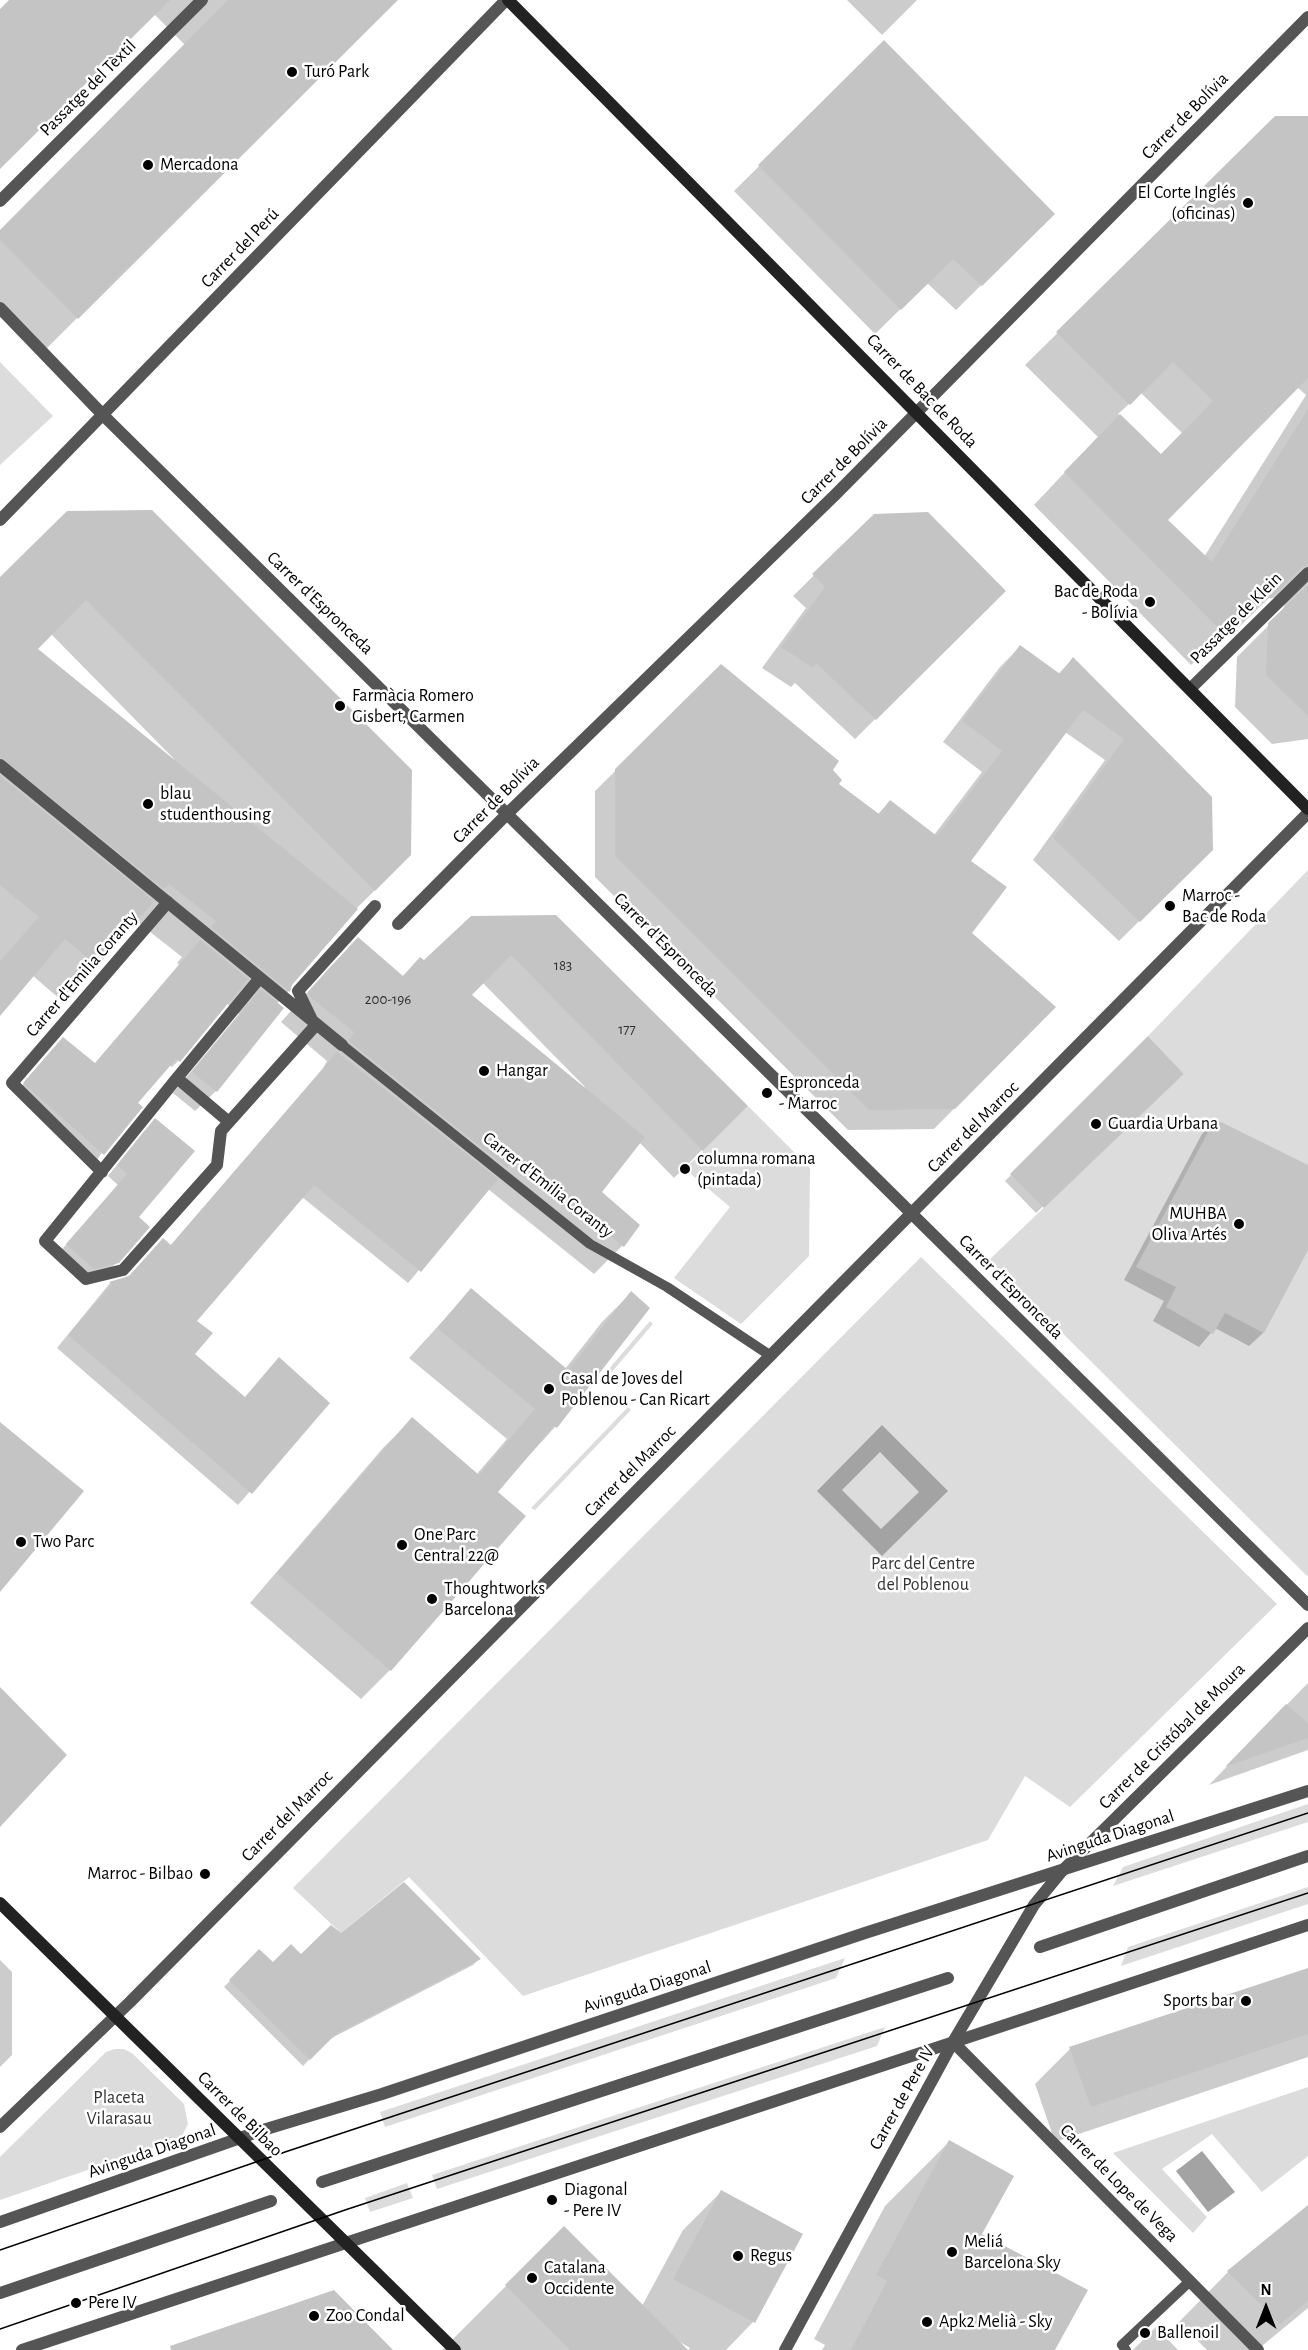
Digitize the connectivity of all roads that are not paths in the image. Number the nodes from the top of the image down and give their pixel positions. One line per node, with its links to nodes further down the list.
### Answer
1 (202, 0): 4 (street, Passatge del Tèxtil)
2 (507, 0): 6 (main road, Carrer de Bac de Roda); 7 (street, Carrer del Perú)
3 (1308, 17): 6 (street, Carrer de Bolívia)
4 (0, 201)
5 (0, 308): 7 (street, Carrer d'Espronceda)
6 (917, 413): 10 (main road, Carrer de Bac de Roda); 13 (street, Carrer de Bolívia)
7 (104, 416): 8 (street, Carrer del Perú); 13 (street, Carrer d'Espronceda)
8 (0, 520)
9 (1308, 573): 10 (street, Passatge de Klein)
10 (1190, 689): 12 (main road, Carrer de Bac de Roda)
11 (0, 765): 14 (street, Carrer d'Emilia Coranty)
12 (1308, 811): 23 (street, Carrer del Marroc)
13 (508, 813): 16 (street, Carrer de Bolívia); 23 (street, Carrer d'Espronceda)
14 (168, 902): 17 (street, Carrer d'Emilia Coranty); 22 (street, Carrer d'Emilia Coranty)
15 (375, 906): 18 (street, Carrer d'Emilia Coranty)
16 (398, 924)
17 (259, 979): 18 (street, Carrer d'Emilia Coranty); 20 (street)
18 (315, 1026): 19 (street, Carrer d'Emilia Coranty); 21 (street)
19 (342, 1046): 24 (lane, Carrer d'Emilia Coranty)
20 (177, 1078): 21 (street); 22 (street)
21 (229, 1122): 22 (street)
22 (102, 1172)
23 (911, 1214): 24 (street, Carrer del Marroc); 25 (street, Carrer d'Espronceda)
24 (771, 1356): 34 (street, Carrer del Marroc)
25 (1308, 1605)
26 (1308, 1628): 29 (street, Carrer de Cristóbal de Moura)
27 (1308, 1791): 29 (street, Avinguda Diagonal)
28 (1308, 1856): 32 (street)
29 (1062, 1871): 35 (street, Carrer de Pere IV); 37 (street, Avinguda Diagonal)
30 (0, 1903): 34 (main road, Carrer de Bilbao)
31 (1308, 1924): 35 (street)
32 (1040, 1947)
33 (948, 1978): 38 (street)
34 (116, 2015): 36 (street, Carrer del Marroc); 37 (main road, Carrer de Bilbao)
35 (953, 2042): 41 (street); 42 (street, Carrer de Lope de Vega); 47 (street, Carrer de Pere IV)
36 (0, 2127)
37 (239, 2139): 40 (street, Avinguda Diagonal); 41 (main road, Carrer de Bilbao)
38 (322, 2182)
39 (272, 2201): 43 (street)
40 (0, 2222)
41 (346, 2241): 45 (street); 46 (main road, Carrer de Bilbao)
42 (1190, 2281): 44 (street, Carrer de Lope de Vega); 48 (lane)
43 (0, 2293)
44 (1253, 2348)
45 (22, 2350)
46 (455, 2350)
47 (785, 2350)
48 (1126, 2350)

